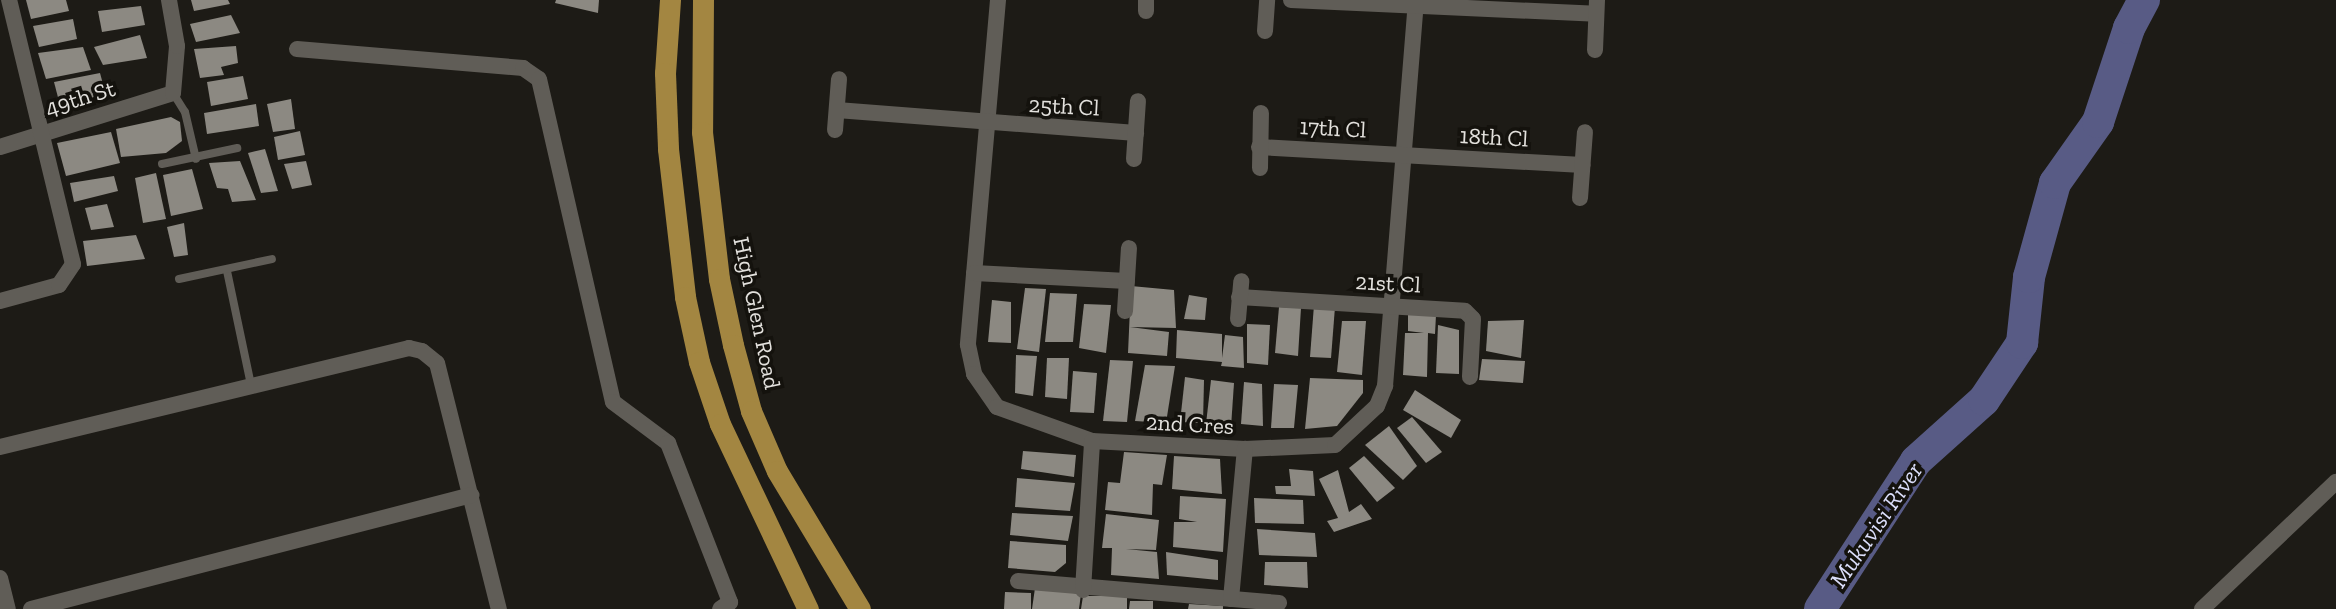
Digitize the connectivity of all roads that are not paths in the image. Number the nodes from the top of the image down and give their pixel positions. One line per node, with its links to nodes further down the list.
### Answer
1 (9, 0): 21 (street)
2 (169, 0): 14 (street)
3 (670, 0): 59 (main road)
4 (703, 0): 60 (main road, High Glen Road)
5 (998, 0): 18 (street, 2nd Cres)
6 (1267, 0): 10 (street)
7 (1291, 0): 8 (street)
8 (1416, 3): 9 (street); 26 (street, 2nd Cres)
9 (1596, 7): 12 (street)
10 (1265, 31)
11 (297, 49): 58 (street)
12 (1595, 50)
13 (839, 79): 16 (street)
14 (173, 93): 21 (street, 49th St); 27 (lane)
15 (1138, 101): 22 (street)
16 (837, 110): 18 (street, 25th Cl); 19 (street)
17 (1261, 113): 24 (street)
18 (989, 124): 22 (street, 25th Cl); 36 (street, 2nd Cres)
19 (835, 130)
20 (1585, 132): 30 (street)
21 (43, 133): 23 (street, 49th St); 39 (street)
22 (1136, 133): 28 (street)
23 (0, 147)
24 (1259, 147): 26 (street, 17th Cl); 31 (street)
25 (237, 148): 27 (lane)
26 (1404, 155): 30 (street, 18th Cl); 40 (street, 2nd Cres)
27 (196, 159): 29 (lane)
28 (1134, 159)
29 (162, 164)
30 (1582, 165): 32 (street)
31 (1260, 168)
32 (1580, 198)
33 (1129, 248): 38 (street)
34 (272, 259): 35 (lane)
35 (226, 271): 37 (lane); 44 (lane)
36 (974, 273): 38 (street); 45 (street, 2nd Cres)
37 (179, 279)
38 (1127, 281): 41 (street)
39 (0, 302)
40 (1391, 306): 42 (street, 21st Cl); 43 (street, 21st Cl); 47 (street, 2nd Cres)
41 (1125, 311)
42 (1237, 319)
43 (1470, 377)
44 (251, 385): 46 (street); 49 (street)
45 (1092, 441): 47 (street, 2nd Cres); 52 (street)
46 (0, 447)
47 (1245, 449): 53 (street)
48 (2336, 482): 61 (street)
49 (472, 495): 56 (street); 57 (street)
50 (0, 578): 55 (street)
51 (1018, 582): 52 (street)
52 (1083, 590): 53 (street)
53 (1231, 599): 54 (street)
54 (1279, 603)
55 (8, 609)
56 (31, 609)
57 (499, 609)
58 (720, 609)
59 (808, 609)
60 (860, 609)
61 (2202, 609)

